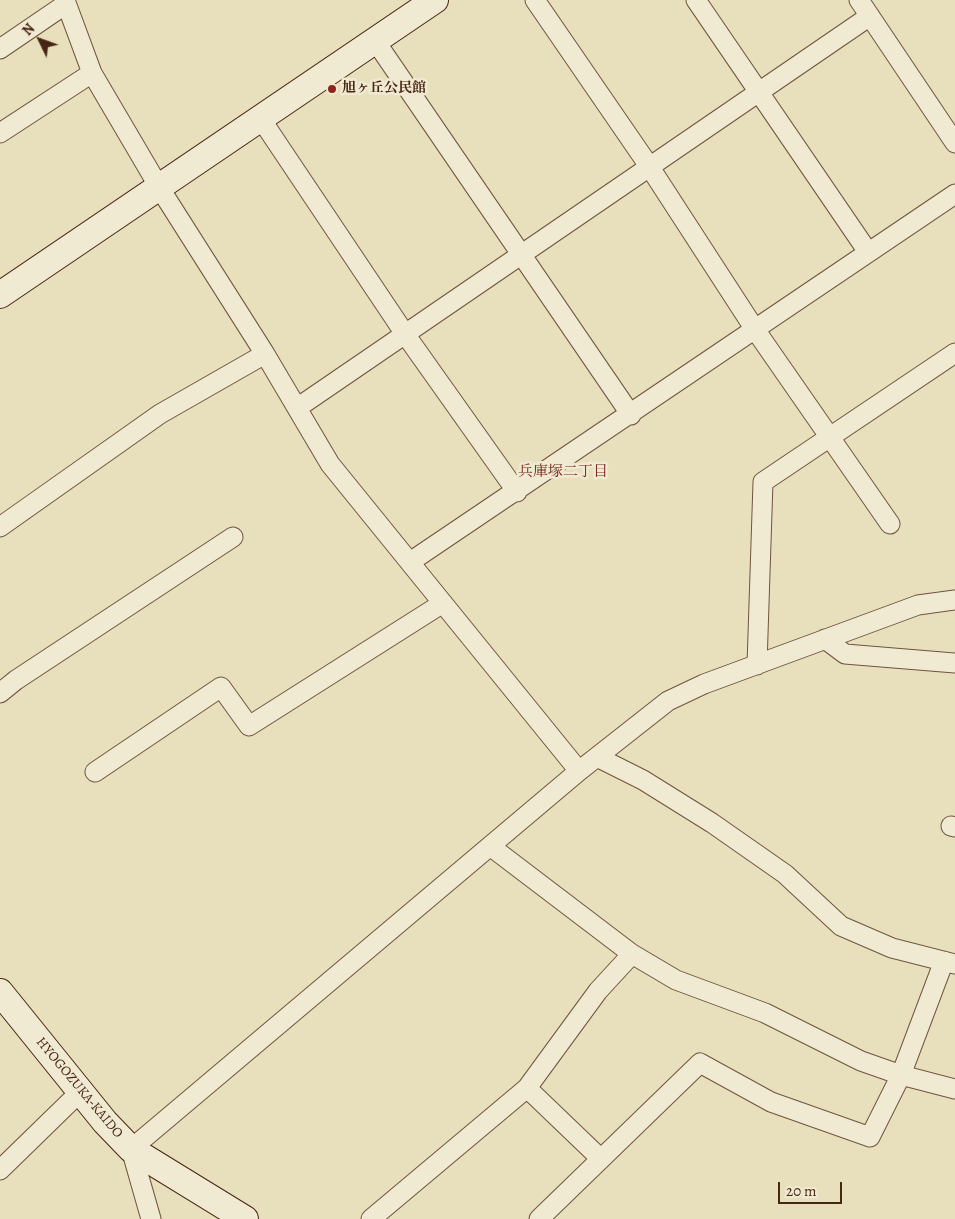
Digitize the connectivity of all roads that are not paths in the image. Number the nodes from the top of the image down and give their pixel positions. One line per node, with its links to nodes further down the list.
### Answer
1 (435, 0): 7 (street)
2 (535, 0): 14 (street)
3 (696, 0): 10 (street)
4 (859, 0): 6 (street)
5 (65, 2): 8 (street); 9 (street)
6 (870, 16): 10 (street); 13 (street)
7 (376, 42): 11 (street); 18 (street)
8 (0, 49)
9 (92, 73): 12 (street); 15 (street)
10 (758, 92): 14 (street); 17 (street)
11 (261, 119): 15 (street); 21 (street)
12 (0, 133)
13 (955, 143)
14 (650, 166): 18 (street); 20 (street)
15 (159, 187): 19 (street); 22 (street)
16 (955, 194): 17 (street)
17 (868, 252): 20 (street)
18 (521, 254): 21 (street); 25 (street)
19 (0, 295)
20 (754, 328): 25 (street); 26 (street)
21 (405, 334): 24 (street); 27 (street)
22 (265, 354): 24 (street); 29 (street)
23 (955, 354): 26 (street)
24 (297, 408): 31 (street)
25 (631, 415): 27 (street)
26 (830, 437): 28 (street); 36 (street)
27 (517, 492): 31 (street)
28 (890, 524)
29 (0, 526)
30 (233, 537): 37 (street)
31 (410, 562): 33 (street)
32 (955, 600): 34 (street)
33 (443, 603): 39 (street); 40 (street)
34 (825, 639): 35 (street); 36 (street)
35 (955, 663)
36 (757, 665): 38 (street)
37 (0, 693)
38 (597, 757): 39 (street); 43 (street)
39 (579, 771): 41 (street)
40 (95, 772)
41 (490, 846): 42 (street); 49 (street)
42 (632, 954): 45 (street); 46 (street)
43 (950, 963): 45 (street)
44 (0, 992): 48 (street, HYOGOZUKA-KAIDO)
45 (901, 1075): 47 (street); 50 (street)
46 (527, 1088): 50 (street); 54 (street)
47 (955, 1090)
48 (80, 1092): 49 (street, HYOGOZUKA-KAIDO); 51 (street)
49 (131, 1149): 52 (street); 53 (street, HYOGOZUKA-KAIDO)
50 (601, 1159): 55 (street)
51 (0, 1170)
52 (151, 1219)
53 (245, 1219)
54 (371, 1219)
55 (539, 1219)

